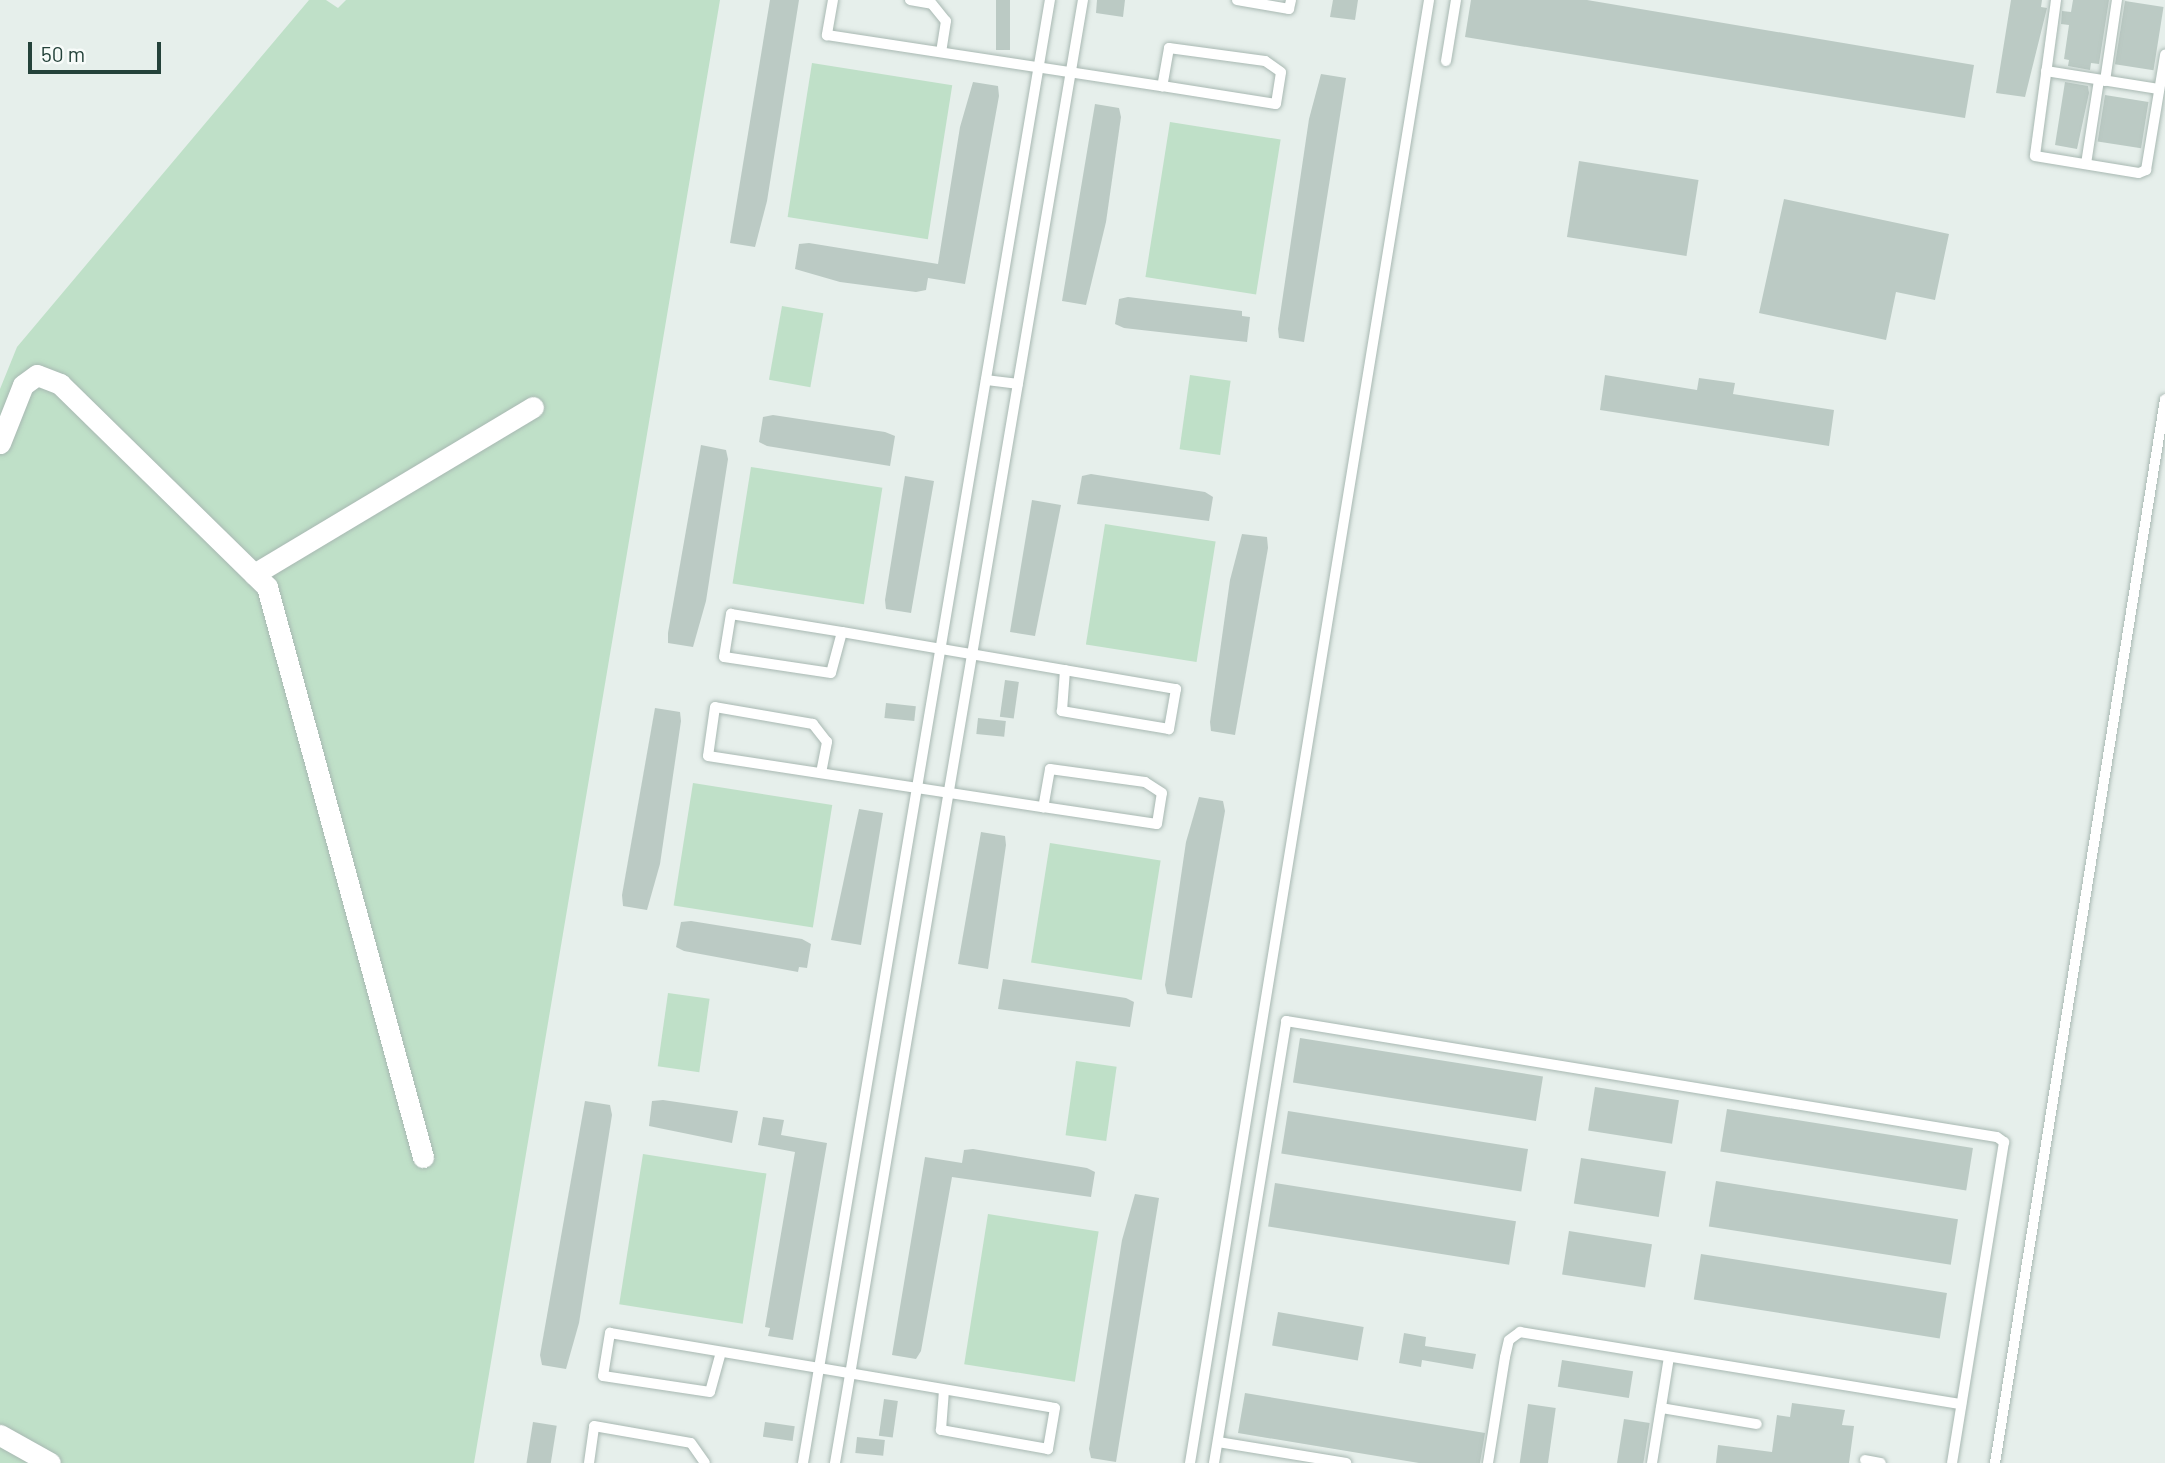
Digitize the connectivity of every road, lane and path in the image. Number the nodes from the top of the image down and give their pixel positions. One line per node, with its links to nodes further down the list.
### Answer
1 (833, 0): 11 (lane)
2 (910, 0): 11 (lane)
3 (1050, 0): 14 (lane)
4 (1083, 0): 16 (lane)
5 (1237, 0): 6 (lane)
6 (1291, 0)
7 (1429, 0): 52 (lane)
8 (1456, 0): 13 (lane)
9 (2056, 0): 15 (lane)
10 (2118, 0): 17 (lane)
11 (941, 52): 14 (lane)
12 (2165, 55): 19 (lane)
13 (1446, 61)
14 (1039, 68): 16 (lane); 21 (lane)
15 (2046, 71): 17 (lane); 20 (lane)
16 (1071, 72): 18 (lane); 22 (lane)
17 (2102, 80): 19 (lane); 20 (lane)
18 (1162, 86): 18 (lane)
19 (2159, 89): 20 (lane)
20 (2086, 164)
21 (986, 380): 22 (lane); 28 (lane)
22 (1018, 384): 29 (lane)
23 (2165, 399): 59 (lane)
24 (533, 407): 26 (street)
25 (0, 443): 26 (street)
26 (254, 574): 35 (street)
27 (842, 632): 27 (lane); 28 (lane)
28 (941, 649): 29 (lane); 32 (lane)
29 (972, 654): 30 (lane); 33 (lane)
30 (1065, 670): 30 (lane)
31 (821, 773): 31 (lane); 32 (lane)
32 (917, 788): 33 (lane); 38 (lane)
33 (949, 792): 34 (lane); 39 (lane)
34 (1043, 807): 34 (lane)
35 (423, 1157)
36 (721, 1352): 36 (lane); 38 (lane)
37 (1669, 1357): 41 (lane); 42 (lane); 55 (lane)
38 (820, 1368): 39 (lane); 50 (lane)
39 (850, 1374): 40 (lane); 51 (lane)
40 (944, 1390): 40 (lane)
41 (1961, 1404): 45 (lane); 58 (lane)
42 (1661, 1408): 43 (lane); 56 (lane)
43 (1757, 1424)
44 (0, 1435): 47 (street)
45 (1218, 1441): 53 (lane); 54 (lane)
46 (1865, 1460): 57 (lane)
47 (50, 1463)
48 (589, 1463): 49 (lane)
49 (705, 1463)
50 (803, 1463)
51 (835, 1463)
52 (1190, 1463)
53 (1214, 1463)
54 (1346, 1463)
55 (1488, 1463)
56 (1652, 1463)
57 (1881, 1463)
58 (1952, 1463)
59 (1995, 1463)

